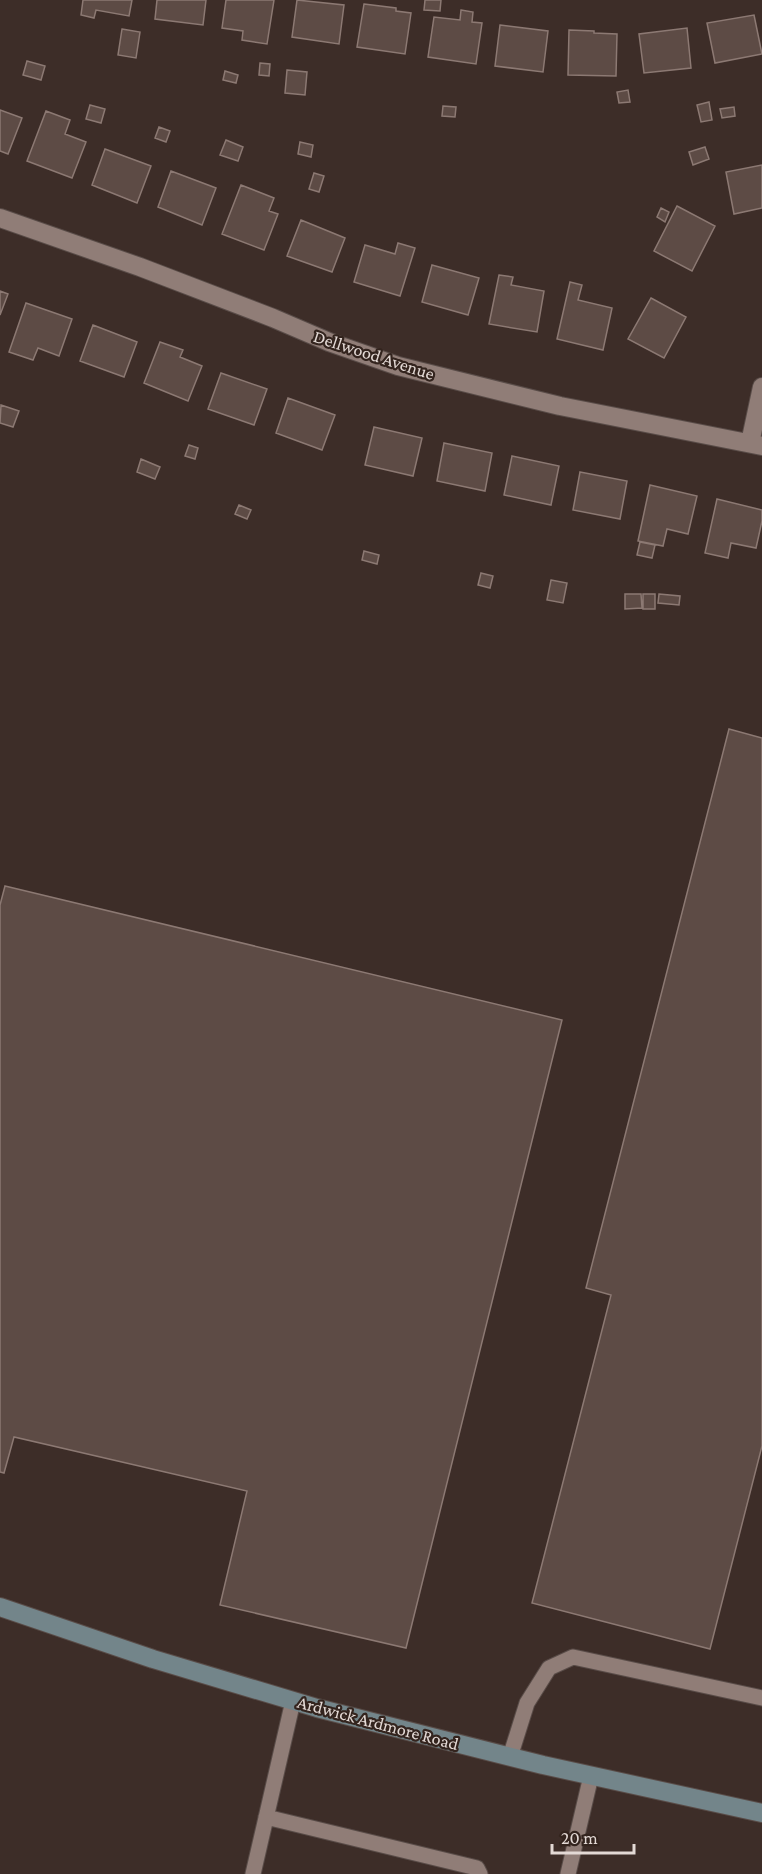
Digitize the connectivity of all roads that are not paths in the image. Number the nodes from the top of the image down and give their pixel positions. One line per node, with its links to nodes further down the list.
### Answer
1 (0, 218): 3 (street, Dellwood Avenue)
2 (762, 387): 3 (street)
3 (756, 445)
4 (0, 1607): 6 (main road, Ardwick Ardmore Road)
5 (762, 1698): 7 (lane)
6 (293, 1701): 7 (main road, Ardwick Ardmore Road); 10 (lane)
7 (510, 1757): 8 (main road, Ardwick Ardmore Road)
8 (591, 1776): 9 (main road, Ardwick Ardmore Road); 13 (lane)
9 (762, 1814)
10 (266, 1817): 11 (lane); 12 (lane)
11 (254, 1874)
12 (480, 1874)
13 (568, 1874)

